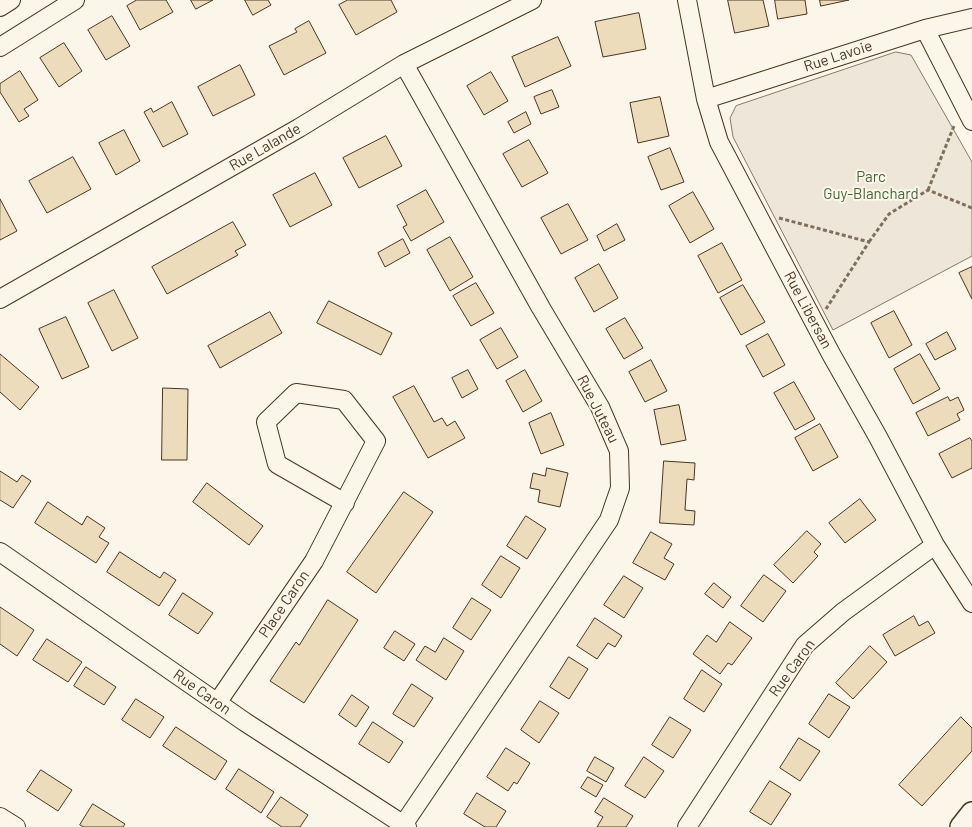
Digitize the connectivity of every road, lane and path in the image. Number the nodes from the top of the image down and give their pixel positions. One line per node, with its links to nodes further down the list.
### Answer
1 (11, 0): 5 (street)
2 (75, 0): 8 (street)
3 (532, 0): 9 (street, Rue Lalande)
4 (687, 0): 10 (street, Rue Libersan)
5 (0, 7)
6 (972, 18): 7 (street, Rue Lavoie)
7 (925, 29): 10 (street, Rue Lavoie); 11 (street)
8 (0, 47)
9 (404, 64): 17 (street, Rue Lalande); 26 (street, Rue Juteau)
10 (706, 99): 15 (street, Rue Libersan)
11 (963, 104): 12 (street); 13 (path)
12 (972, 121)
13 (928, 190): 14 (path); 16 (path)
14 (972, 208)
15 (756, 213): 16 (path); 18 (street, Rue Libersan)
16 (870, 242): 18 (path)
17 (0, 299)
18 (816, 326): 20 (street, Rue Libersan)
19 (345, 503): 19 (street, Place Caron); 23 (street, Place Caron)
20 (935, 545): 22 (street, Rue Libersan); 28 (street, Rue Caron)
21 (0, 552): 23 (street, Rue Caron)
22 (972, 603)
23 (217, 703): 26 (street, Rue Caron)
24 (972, 813): 29 (street)
25 (0, 817): 27 (street)
26 (405, 826)
27 (16, 827)
28 (687, 827)
29 (961, 827)

